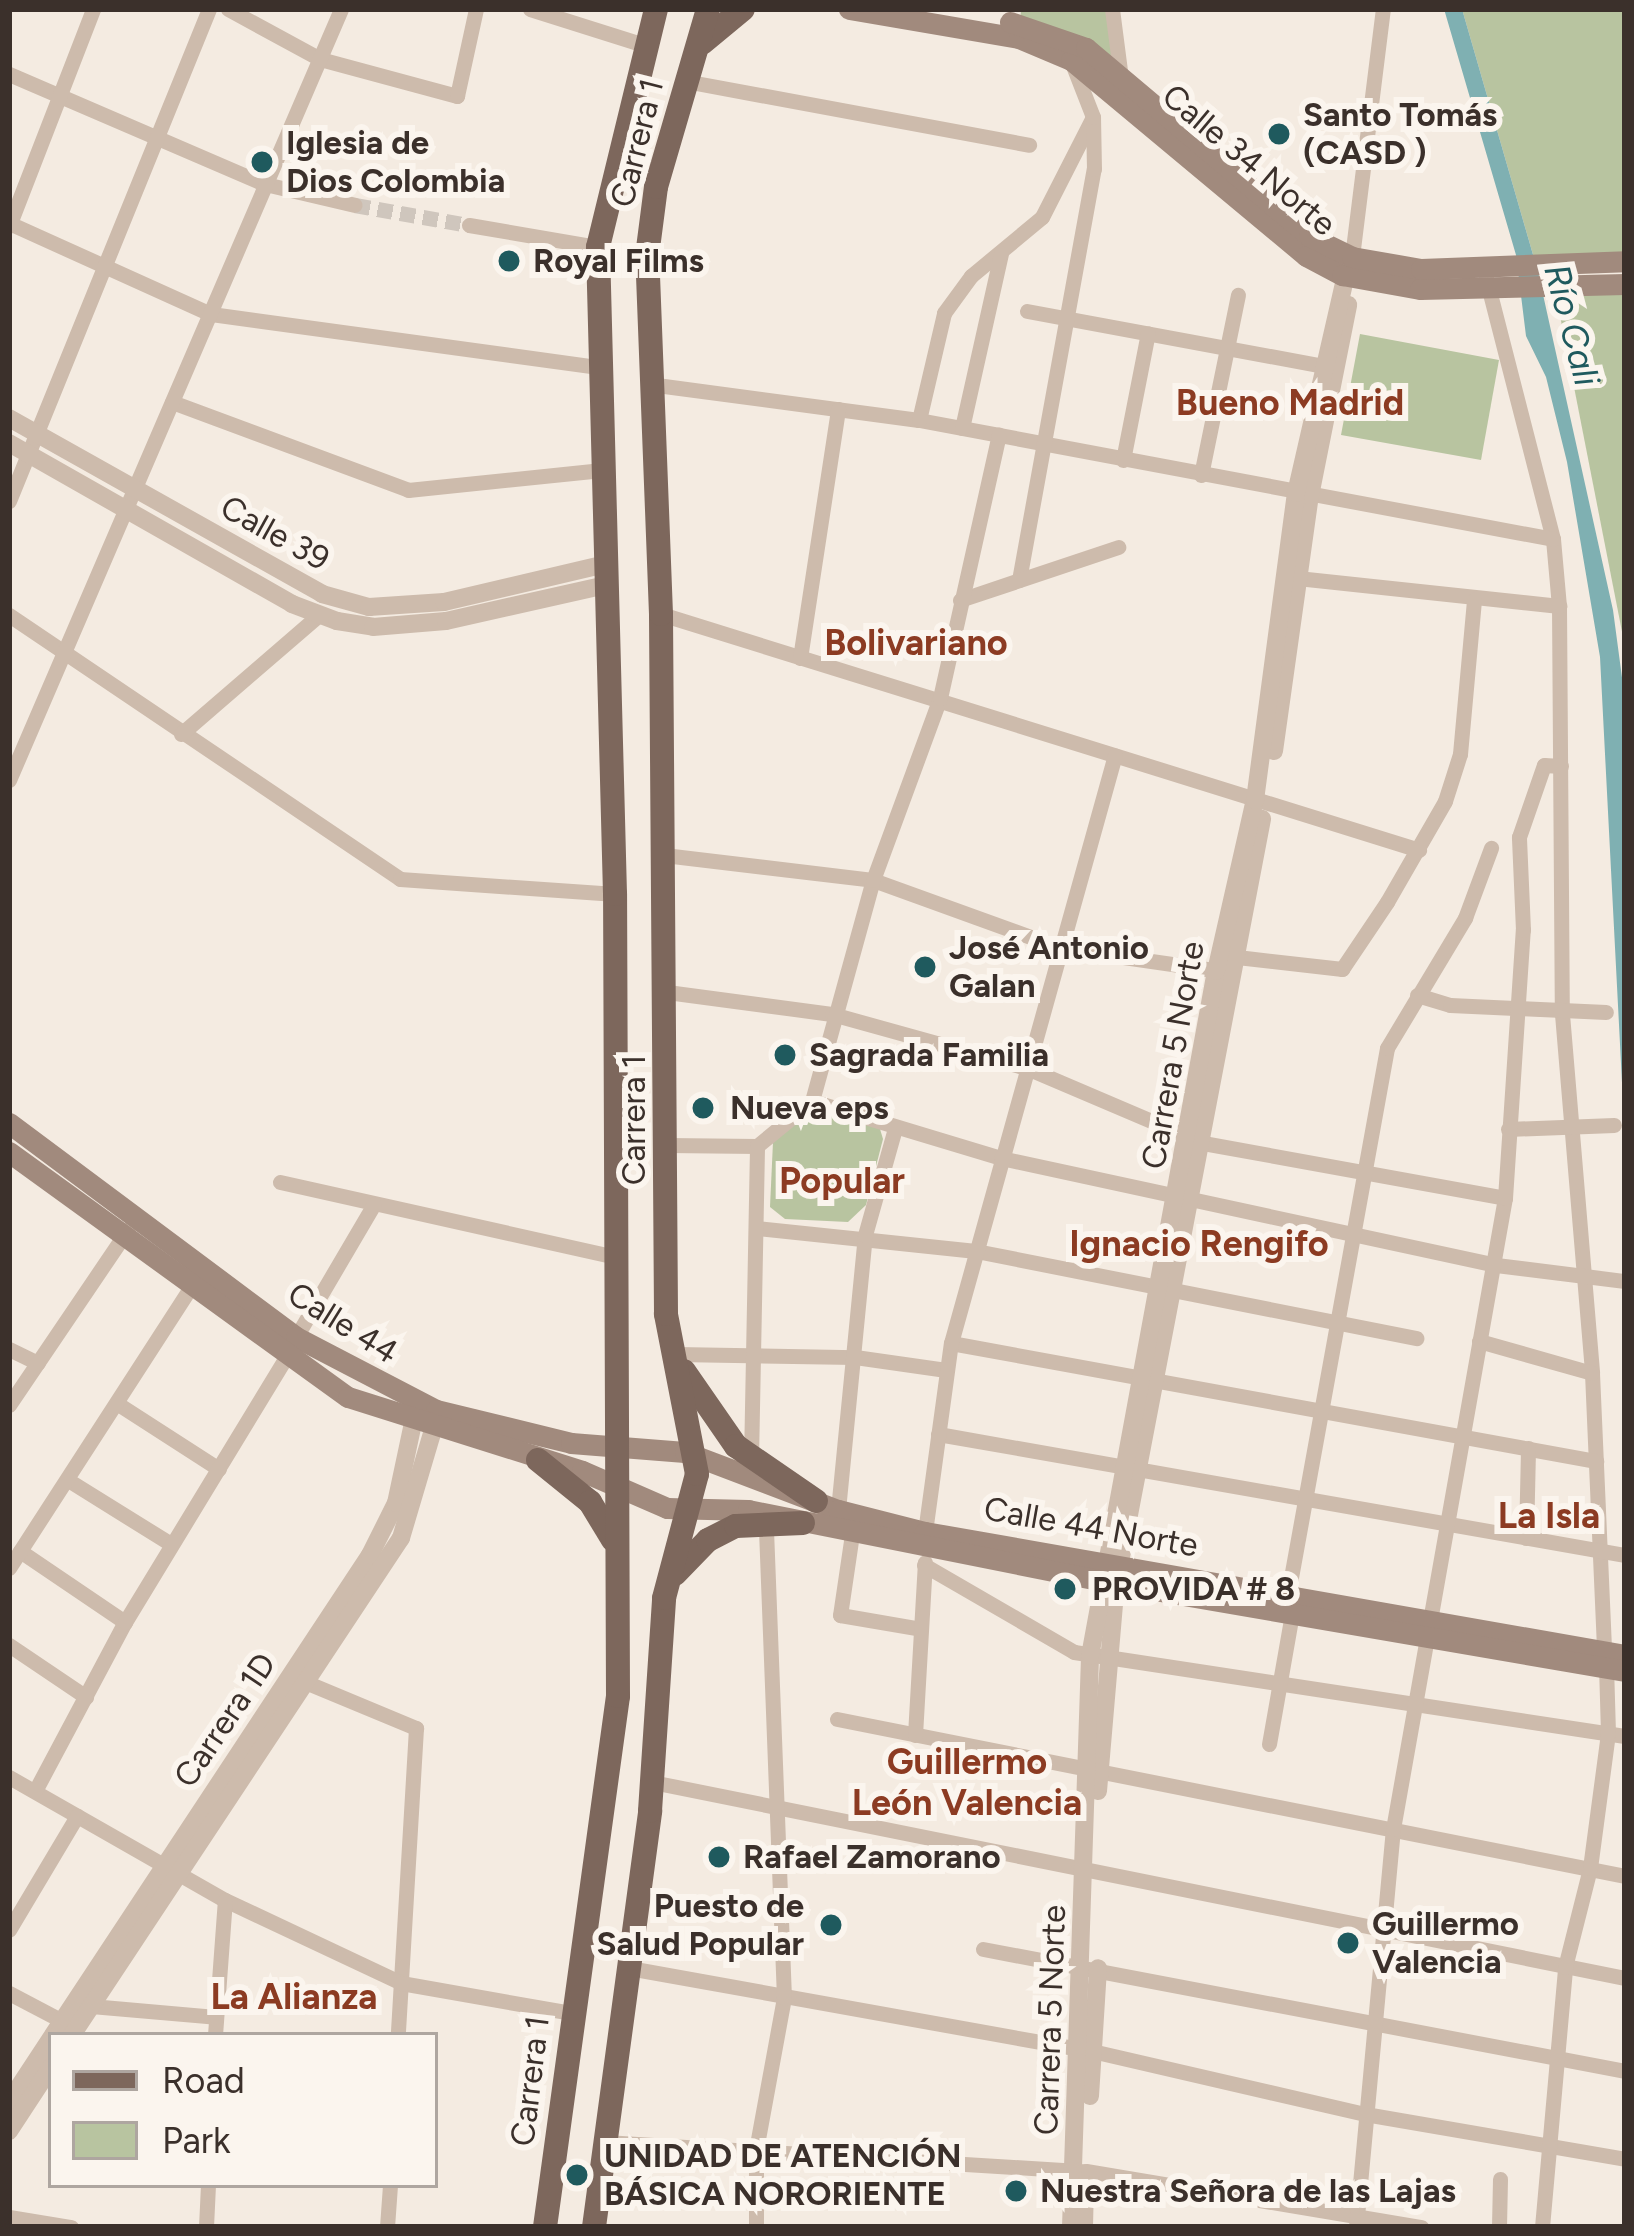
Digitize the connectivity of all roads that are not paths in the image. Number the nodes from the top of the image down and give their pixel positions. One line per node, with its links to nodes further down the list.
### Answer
1 (93, 9): 20 (street)
2 (209, 9): 23 (street)
3 (228, 9): 15 (street)
4 (341, 9): 15 (street)
5 (476, 9): 15 (street)
6 (530, 9): 14 (street)
7 (708, 9): 17 (main road, Carrera 1)
8 (743, 9): 17 (main road)
9 (849, 9): 16 (main road, Calle 34 Norte)
10 (950, 9): 13 (main road, Calle 34 Norte)
11 (1112, 9): 18 (street)
12 (1384, 9): 33 (street, Carrera 5 Norte)
13 (1021, 17): 18 (main road, Calle 34 Norte)
14 (651, 24): 29 (main road, Carrera 1)
15 (320, 59): 25 (street)
16 (1071, 60): 21 (main road, Calle 34 Norte); 22 (street)
17 (689, 71): 24 (street); 45 (main road, Carrera 1)
18 (1120, 71): 21 (main road, Calle 34 Norte)
19 (9, 74): 20 (street)
20 (59, 97): 23 (street); 27 (street)
21 (1147, 106): 33 (main road, Calle 34 Norte)
22 (1093, 117): 30 (street); 40 (street)
23 (154, 141): 25 (street); 32 (street)
24 (1029, 145)
25 (265, 184): 26 (street); 39 (street)
26 (355, 205)
27 (9, 224): 32 (street)
28 (469, 225): 29 (street)
29 (598, 247): 43 (main road, Carrera 1)
30 (1001, 253): 49 (street); 50 (street)
31 (1625, 261): 34 (main road, Calle 34 Norte)
32 (105, 266): 39 (street); 51 (street)
33 (1349, 270): 35 (main road, Calle 34 Norte); 44 (street, Carrera 5 Norte); 60 (street, Carrera 5 Norte)
34 (1551, 274): 35 (main road, Calle 34 Norte); 36 (main road, Calle 34 Norte)
35 (1492, 277): 63 (street)
36 (1625, 284)
37 (1238, 295): 42 (street)
38 (1027, 311): 40 (street)
39 (212, 314): 43 (street); 46 (street)
40 (1067, 318): 41 (street); 54 (street)
41 (1148, 333): 42 (street); 56 (street)
42 (1228, 348): 44 (street); 58 (street)
43 (598, 367): 57 (main road, Carrera 1)
44 (1323, 367): 60 (street, Carrera 5 Norte)
45 (649, 384): 47 (street); 73 (main road, Carrera 1)
46 (172, 402): 57 (street); 59 (street)
47 (838, 409): 49 (street); 76 (street)
48 (9, 418): 51 (street, Calle 39)
49 (919, 420): 50 (street)
50 (962, 428): 52 (street)
51 (38, 434): 55 (street); 59 (street, Calle 39)
52 (999, 435): 54 (street); 68 (street)
53 (9, 443): 55 (street, Calle 39)
54 (1041, 444): 56 (street); 67 (street)
55 (29, 454): 61 (street); 62 (street, Calle 39)
56 (1123, 460): 58 (street)
57 (602, 470): 65 (main road, Carrera 1)
58 (1201, 475): 60 (street)
59 (135, 489): 62 (street); 71 (street, Calle 39)
60 (1303, 495): 63 (street); 66 (street, Carrera 5 Norte)
61 (9, 501)
62 (126, 509): 72 (street, Calle 39); 75 (street)
63 (1552, 539): 70 (street)
64 (1118, 547): 67 (street)
65 (606, 574): 71 (street, Calle 39); 87 (main road, Carrera 1)
66 (1294, 578): 69 (street); 82 (street, Carrera 5 Norte)
67 (1019, 580): 68 (street)
68 (960, 600): 77 (street)
69 (1474, 600): 70 (street); 84 (street)
70 (1559, 606): 80 (street)
71 (445, 612): 72 (street, Calle 39)
72 (320, 614): 78 (street)
73 (661, 614): 76 (street); 85 (main road, Carrera 1)
74 (9, 615): 75 (street)
75 (64, 652): 78 (street); 81 (street)
76 (800, 658): 77 (street)
77 (940, 698): 79 (street); 86 (street)
78 (181, 734): 87 (street)
79 (1115, 755): 82 (street); 88 (street)
80 (1561, 766): 92 (street); 95 (street)
81 (9, 780)
82 (1260, 802): 84 (street); 89 (street, Carrera 5 Norte)
83 (1491, 848): 91 (street)
84 (1419, 850): 89 (street)
85 (664, 855): 86 (street); 90 (main road, Carrera 1)
86 (872, 880): 88 (street); 94 (street)
87 (615, 894): 119 (main road, Carrera 1)
88 (1060, 948): 89 (street); 96 (street)
89 (1229, 967): 103 (street, Carrera 5 Norte)
90 (668, 992): 94 (street); 104 (main road, Carrera 1)
91 (1417, 995): 92 (street); 108 (street)
92 (1517, 1010): 95 (street); 102 (street)
93 (1606, 1012): 95 (street)
94 (832, 1014): 96 (street); 97 (street)
95 (1562, 1014): 100 (street)
96 (1028, 1068): 103 (street); 107 (street)
97 (812, 1101): 101 (street); 105 (street)
98 (9, 1123): 113 (main road, Calle 44)
99 (1614, 1125): 100 (street)
100 (1570, 1126): 102 (street); 121 (street)
101 (896, 1128): 107 (street); 116 (street)
102 (1508, 1129): 111 (street)
103 (1196, 1139): 108 (street); 110 (street, Carrera 5 Norte)
104 (667, 1145): 105 (street); 129 (main road, Carrera 1)
105 (757, 1146): 114 (street)
106 (9, 1152): 117 (main road, Calle 44)
107 (1001, 1158): 110 (street); 118 (street)
108 (1368, 1178): 111 (street); 115 (street)
109 (280, 1182): 112 (street)
110 (1187, 1194): 115 (street); 123 (street, Carrera 5 Norte)
111 (1505, 1198): 120 (street)
112 (374, 1204): 119 (street); 126 (street)
113 (136, 1216): 117 (street); 126 (main road, Calle 44)
114 (757, 1228): 116 (street); 132 (street)
115 (1358, 1230): 120 (street); 125 (street)
116 (865, 1235): 118 (street); 133 (street)
117 (123, 1236): 124 (main road, Calle 44); 135 (street)
118 (976, 1251): 123 (street); 130 (street)
119 (616, 1257): 145 (main road, Carrera 1)
120 (1496, 1265): 121 (street); 128 (street)
121 (1578, 1277): 122 (street); 137 (street)
122 (1625, 1281)
123 (1169, 1284): 125 (street); 138 (street, Carrera 5 Norte)
124 (191, 1287): 134 (main road, Calle 44); 139 (street)
125 (1340, 1321): 127 (street); 141 (street)
126 (296, 1337): 145 (main road, Calle 44)
127 (1418, 1338)
128 (1479, 1341): 137 (street); 144 (street)
129 (672, 1342): 132 (street); 147 (main road, Carrera 1); 149 (main road)
130 (951, 1343): 136 (street); 138 (street)
131 (9, 1349): 135 (street)
132 (754, 1354): 133 (street); 149 (street)
133 (856, 1357): 136 (street); 157 (street)
134 (285, 1359): 142 (main road, Calle 44); 151 (street)
135 (38, 1363): 140 (street)
136 (946, 1370): 143 (street)
137 (1592, 1373): 150 (street)
138 (1151, 1374): 141 (street); 152 (street, Carrera 5 Norte)
139 (118, 1404): 151 (street); 153 (street)
140 (9, 1405)
141 (1325, 1406): 144 (street); 155 (street)
142 (423, 1427): 148 (main road, Calle 44); 178 (street, Carrera 1D)
143 (938, 1434): 152 (street); 164 (street)
144 (1462, 1434): 146 (street); 159 (street)
145 (616, 1447): 147 (main road, Calle 44); 154 (main road, Carrera 1)
146 (1528, 1448): 150 (street); 161 (street)
147 (697, 1455): 156 (main road, Carrera 1); 157 (main road, Calle 44 Norte)
148 (538, 1460): 154 (main road, Calle 44); 163 (main road)
149 (752, 1460): 157 (main road)
150 (1596, 1461): 166 (street)
151 (219, 1469): 162 (street)
152 (1134, 1469): 155 (street); 169 (street, Carrera 5 Norte)
153 (68, 1480): 162 (street); 165 (street)
154 (615, 1485): 156 (main road, Calle 44); 163 (main road, Carrera 1)
155 (1308, 1498): 159 (street); 171 (street)
156 (689, 1511): 157 (main road, Calle 44 Norte); 170 (main road, Carrera 1)
157 (819, 1511): 158 (main road); 160 (main road, Calle 44 Norte); 164 (main road, Calle 44 Norte)
158 (766, 1523): 170 (main road); 190 (street)
159 (1445, 1523): 161 (street); 174 (street)
160 (852, 1534): 164 (main road, Calle 44 Norte); 173 (street)
161 (1526, 1538): 166 (street)
162 (171, 1544): 172 (street)
163 (616, 1546): 209 (main road, Carrera 1)
164 (925, 1548): 169 (main road, Calle 44 Norte); 173 (street); 176 (street)
165 (20, 1551): 168 (street); 172 (street)
166 (1600, 1551): 167 (street); 177 (street)
167 (1625, 1555)
168 (9, 1568)
169 (1111, 1574): 171 (main road, Calle 44 Norte); 176 (street, Carrera 5 Norte)
170 (664, 1598): 188 (main road, Carrera 1)
171 (1290, 1604): 174 (main road, Calle 44 Norte); 179 (street)
172 (125, 1622): 180 (street)
173 (921, 1629): 183 (street)
174 (1426, 1629): 177 (main road, Calle 44 Norte); 181 (street)
175 (9, 1645): 180 (street)
176 (1098, 1656): 179 (street); 186 (street, Carrera 5 Norte)
177 (1615, 1660): 184 (street)
178 (299, 1680): 194 (street, Carrera 1D); 205 (street)
179 (1281, 1681): 181 (street); 185 (street)
180 (86, 1697): 189 (street)
181 (1413, 1700): 184 (street); 192 (street)
182 (837, 1719): 183 (street)
183 (915, 1735): 186 (street)
184 (1616, 1735): 193 (street)
185 (1269, 1744)
186 (1093, 1771): 192 (street); 195 (street, Carrera 5 Norte)
187 (9, 1777): 189 (street)
188 (652, 1783): 190 (street); 202 (main road, Carrera 1)
189 (35, 1792): 191 (street)
190 (781, 1808): 195 (street); 207 (street)
191 (77, 1816): 194 (street); 198 (street)
192 (1393, 1829): 193 (street); 199 (street)
193 (1590, 1868): 196 (street); 201 (street)
194 (172, 1870): 197 (street); 208 (street, Carrera 1D); 212 (street, Carrera 1D)
195 (1090, 1871): 199 (street); 203 (street, Carrera 5 Norte)
196 (1625, 1876)
197 (225, 1900): 205 (street); 210 (street)
198 (9, 1930)
199 (1385, 1935): 201 (street); 211 (street)
200 (983, 1949): 203 (street)
201 (1565, 1967): 204 (street); 217 (street)
202 (628, 1968): 207 (street); 223 (main road, Carrera 1)
203 (1091, 1970): 211 (street); 216 (street, Carrera 5 Norte)
204 (1625, 1978)
205 (401, 1983): 209 (street); 214 (street)
206 (9, 1993): 212 (street)
207 (784, 1998): 216 (street); 225 (street)
208 (91, 2006): 210 (street); 212 (street, Carrera 1D)
209 (572, 2013): 236 (main road, Carrera 1)
210 (215, 2017): 213 (street)
211 (1376, 2026): 217 (street); 221 (street)
212 (60, 2032)
213 (215, 2032)
214 (398, 2032)
215 (48, 2048): 220 (street, Carrera 1D)
216 (1085, 2050): 221 (street); 227 (street, Carrera 5 Norte)
217 (1554, 2060): 219 (street); 224 (street)
218 (48, 2072): 222 (street)
219 (1625, 2072)
220 (9, 2102)
221 (1365, 2114): 224 (street); 232 (street)
222 (9, 2131)
223 (605, 2142): 225 (street); 237 (main road, Carrera 1)
224 (1550, 2146): 226 (street); 243 (street)
225 (756, 2150): 227 (street); 238 (street)
226 (1625, 2159)
227 (1080, 2171): 232 (street); 239 (street, Carrera 5 Norte); 240 (street, Carrera 5 Norte)
228 (1500, 2179): 242 (street)
229 (208, 2188): 234 (street)
230 (390, 2188): 235 (street)
231 (9, 2217): 233 (street)
232 (1356, 2222): 241 (street)
233 (71, 2227)
234 (206, 2227)
235 (388, 2227)
236 (545, 2227)
237 (594, 2227)
238 (756, 2227)
239 (1070, 2227)
240 (1084, 2227)
241 (1421, 2227)
242 (1499, 2227)
243 (1542, 2227)

